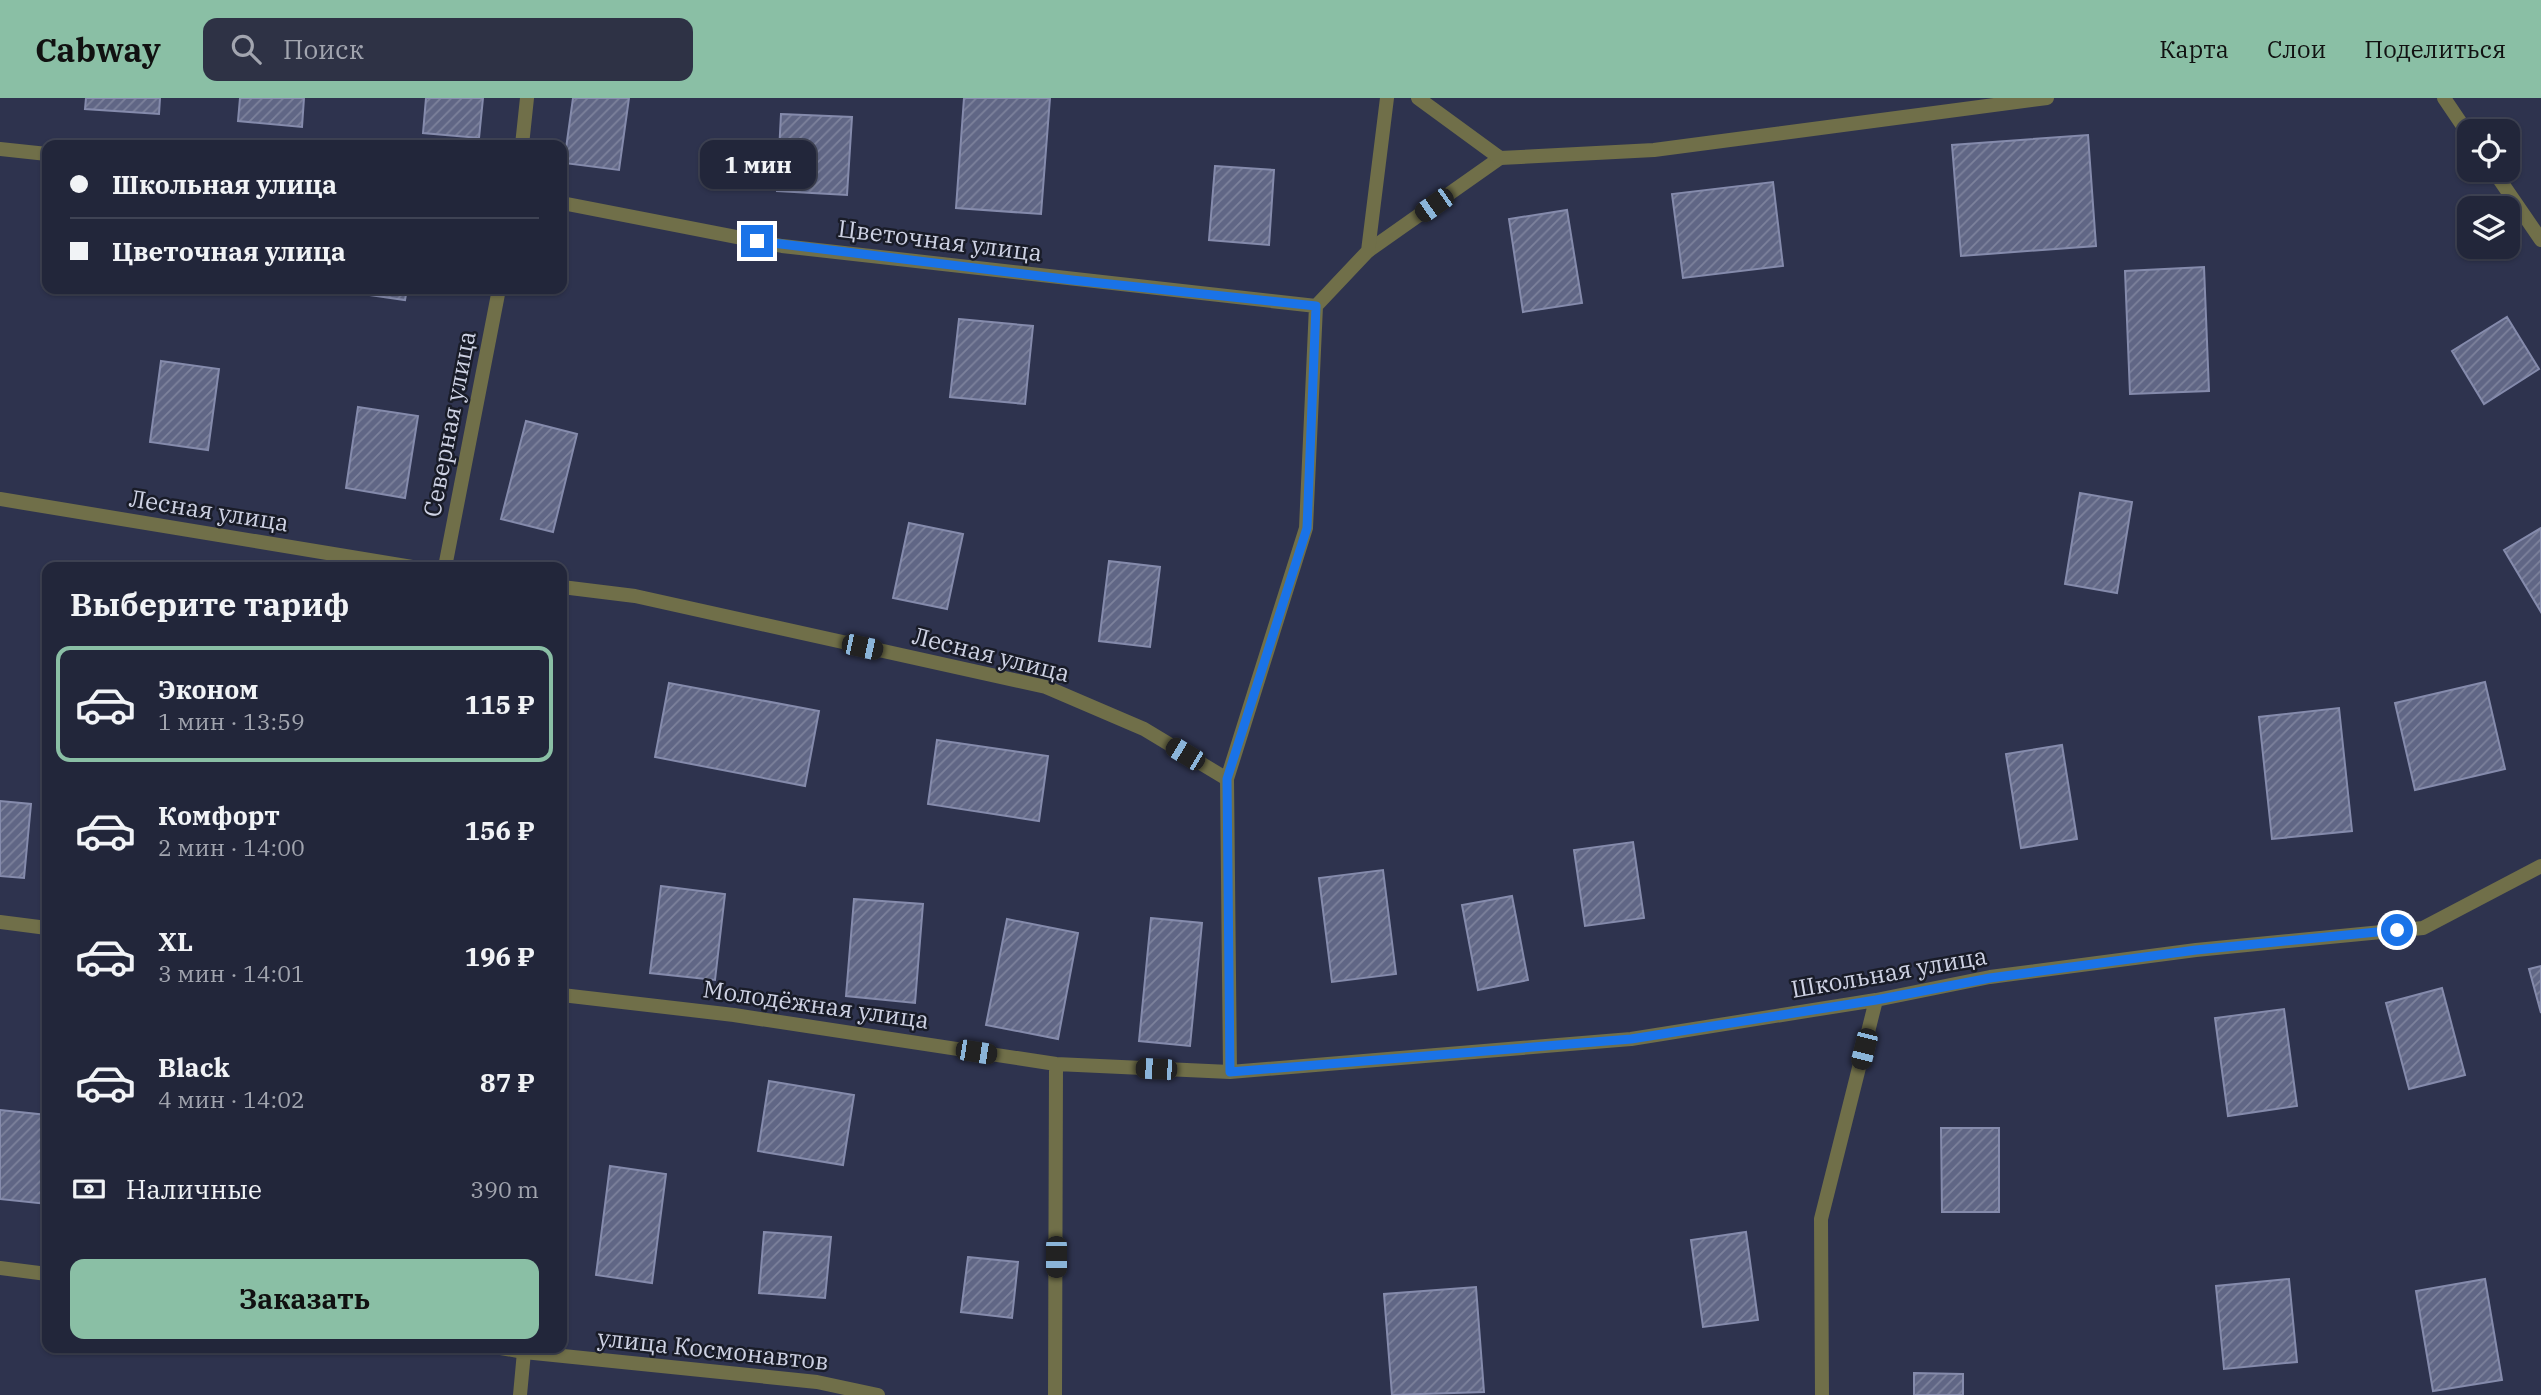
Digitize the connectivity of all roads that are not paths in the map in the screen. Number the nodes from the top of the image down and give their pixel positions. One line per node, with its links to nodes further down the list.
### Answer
1 (527, 98): 7 (street)
2 (1387, 98): 14 (street)
3 (1418, 98): 10 (street)
4 (2047, 98): 10 (street)
5 (2444, 98): 6 (street)
6 (2458, 119)
7 (523, 140)
8 (0, 149): 9 (street)
9 (42, 153)
10 (1500, 158): 14 (street)
11 (2501, 182): 13 (street)
12 (567, 204): 16 (street, Цветочная улица)
13 (2541, 240)
14 (1368, 251): 16 (street)
15 (498, 294): 19 (street, Северная улица)
16 (1316, 306): 21 (street)
17 (0, 499): 18 (street, Лесная улица)
18 (382, 562)
19 (446, 562)
20 (567, 588): 21 (street, Лесная улица)
21 (1227, 779): 28 (street)
22 (2541, 866): 26 (street, Школьная улица)
23 (0, 922): 24 (street)
24 (42, 927)
25 (567, 996): 27 (street, Молодёжная улица)
26 (1876, 1000): 28 (street, Школьная улица); 36 (street)
27 (1056, 1064): 28 (street, Молодёжная улица); 35 (street)
28 (1230, 1072)
29 (0, 1268): 30 (street)
30 (42, 1273)
31 (524, 1353): 33 (street)
32 (534, 1353): 34 (street, улица Космонавтов)
33 (520, 1395)
34 (878, 1395)
35 (1055, 1395)
36 (1822, 1395)

